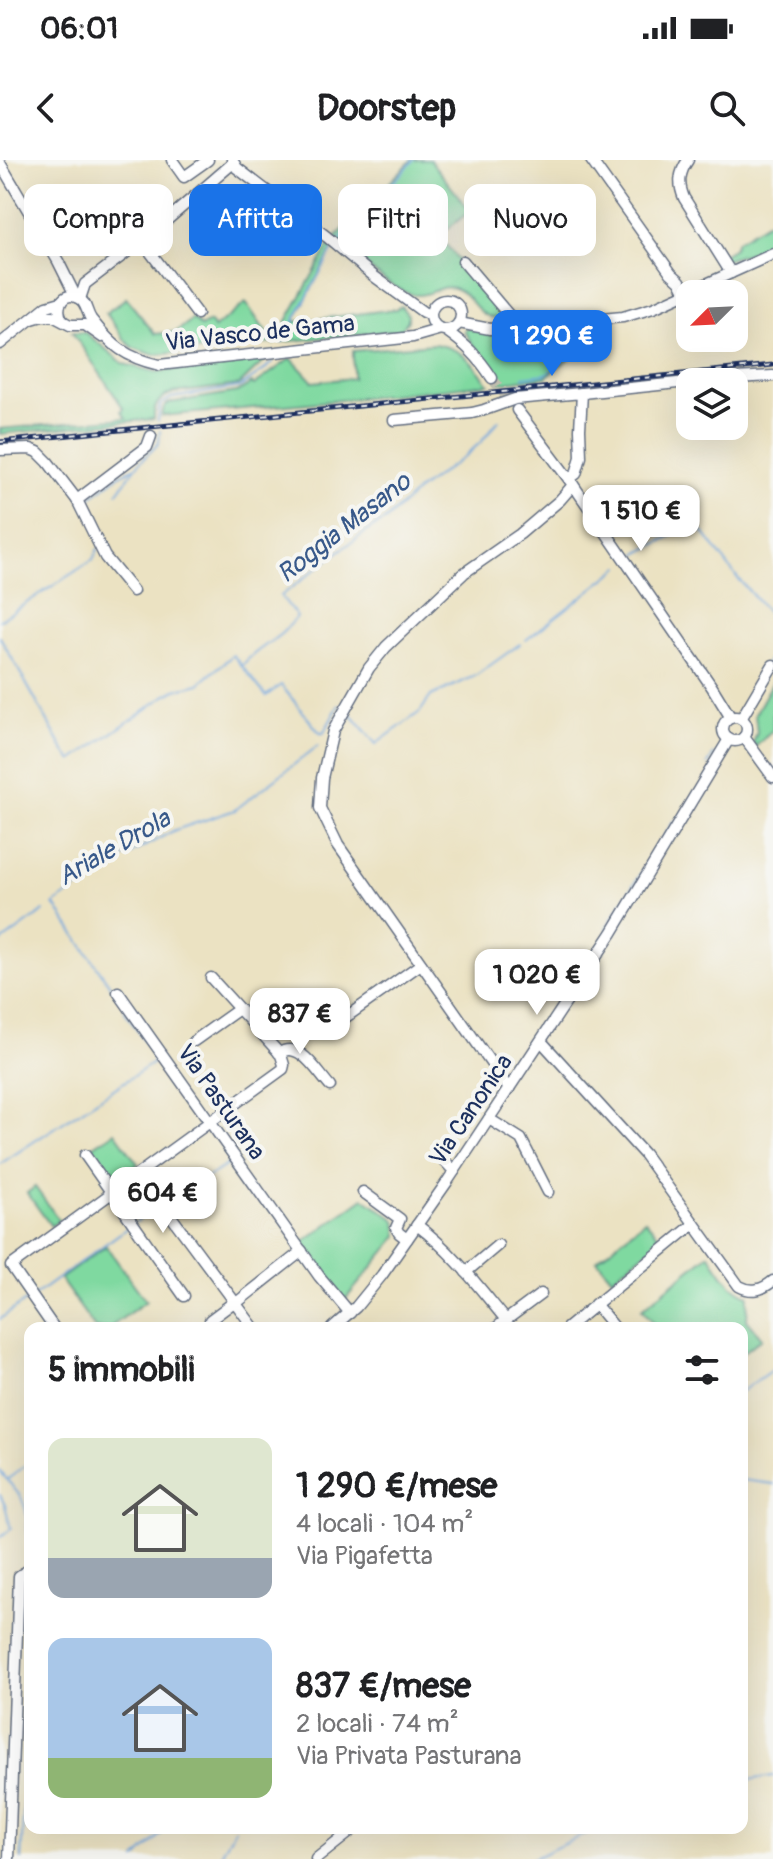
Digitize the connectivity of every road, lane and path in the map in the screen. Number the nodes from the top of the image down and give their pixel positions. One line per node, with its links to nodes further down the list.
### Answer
1 (172, 160): 2 (street)
2 (208, 160)
3 (591, 160): 14 (street)
4 (688, 160): 13 (street)
5 (232, 161): 7 (street); 20 (street)
6 (0, 162): 11 (street)
7 (173, 213)
8 (773, 254): 13 (street)
9 (122, 256): 16 (street)
10 (153, 256): 23 (street)
11 (58, 261): 16 (street); 18 (street)
12 (463, 261): 29 (street)
13 (731, 273): 15 (street)
14 (679, 280)
15 (716, 280)
16 (78, 298): 18 (street); 22 (street)
17 (676, 298): 29 (street)
18 (62, 301): 25 (street); 26 (street)
19 (435, 303): 20 (street); 21 (street); 24 (street)
20 (414, 305): 24 (street)
21 (461, 310): 27 (street); 30 (street)
22 (87, 311): 28 (street); 33 (street, Via Vasco de Gama)
23 (197, 314)
24 (430, 316): 31 (street); 32 (street)
25 (32, 319): 26 (street); 35 (street)
26 (62, 320): 28 (street)
27 (458, 324): 30 (street); 31 (street); 34 (street)
28 (75, 325): 33 (street, Via Vasco de Gama)
29 (518, 326): 30 (street)
30 (494, 328)
31 (443, 330): 32 (street, Via Vasco de Gama); 34 (street)
32 (419, 334): 33 (street, Via Vasco de Gama)
33 (111, 341)
34 (464, 343): 37 (street)
35 (0, 344)
36 (773, 376): 38 (street)
37 (492, 378)
38 (582, 393): 40 (street); 43 (street)
39 (517, 410): 43 (street)
40 (394, 420)
41 (151, 436): 44 (street)
42 (0, 450): 44 (street)
43 (571, 482): 47 (street); 51 (street)
44 (77, 500): 45 (street)
45 (133, 591)
46 (773, 665): 47 (street)
47 (736, 719): 48 (street); 49 (street)
48 (744, 737): 49 (street); 50 (street)
49 (729, 739): 57 (street, Via Canonica)
50 (772, 773)
51 (421, 964): 55 (street); 60 (street)
52 (211, 978): 54 (street)
53 (118, 992): 62 (street, Via Pasturana)
54 (239, 1009): 56 (street); 58 (street)
55 (339, 1022)
56 (194, 1041)
57 (541, 1041): 60 (street, Via Canonica); 70 (street)
58 (279, 1053): 59 (street); 62 (street)
59 (330, 1086)
60 (509, 1089): 61 (street, Via Canonica)
61 (489, 1119): 65 (street, Via Canonica); 67 (street)
62 (211, 1121): 68 (street); 74 (street, Via Pasturana)
63 (438, 1154): 65 (street)
64 (85, 1155): 68 (street)
65 (454, 1171): 71 (street, Via Canonica)
66 (363, 1192): 72 (street)
67 (548, 1192)
68 (113, 1193): 78 (street); 84 (street)
69 (168, 1212): 79 (street)
70 (694, 1224): 76 (street); 80 (street)
71 (417, 1225): 72 (street, Via Canonica); 75 (street)
72 (407, 1239): 83 (street, Via Canonica)
73 (498, 1245): 75 (street)
74 (302, 1251): 79 (street); 83 (street, Via Pasturana)
75 (466, 1272): 82 (street)
76 (773, 1281)
77 (541, 1294): 82 (street)
78 (184, 1296)
79 (234, 1303): 81 (street); 85 (street)
80 (595, 1304): 87 (street); 88 (street)
81 (210, 1320)
82 (506, 1320): 86 (street)
83 (342, 1321)
84 (50, 1322)
85 (249, 1322)
86 (504, 1322)
87 (574, 1322)
88 (610, 1322)
89 (24, 1573): 92 (street)
90 (349, 1834): 91 (street)
91 (330, 1854): 93 (street)
92 (9, 1859)
93 (316, 1859)

